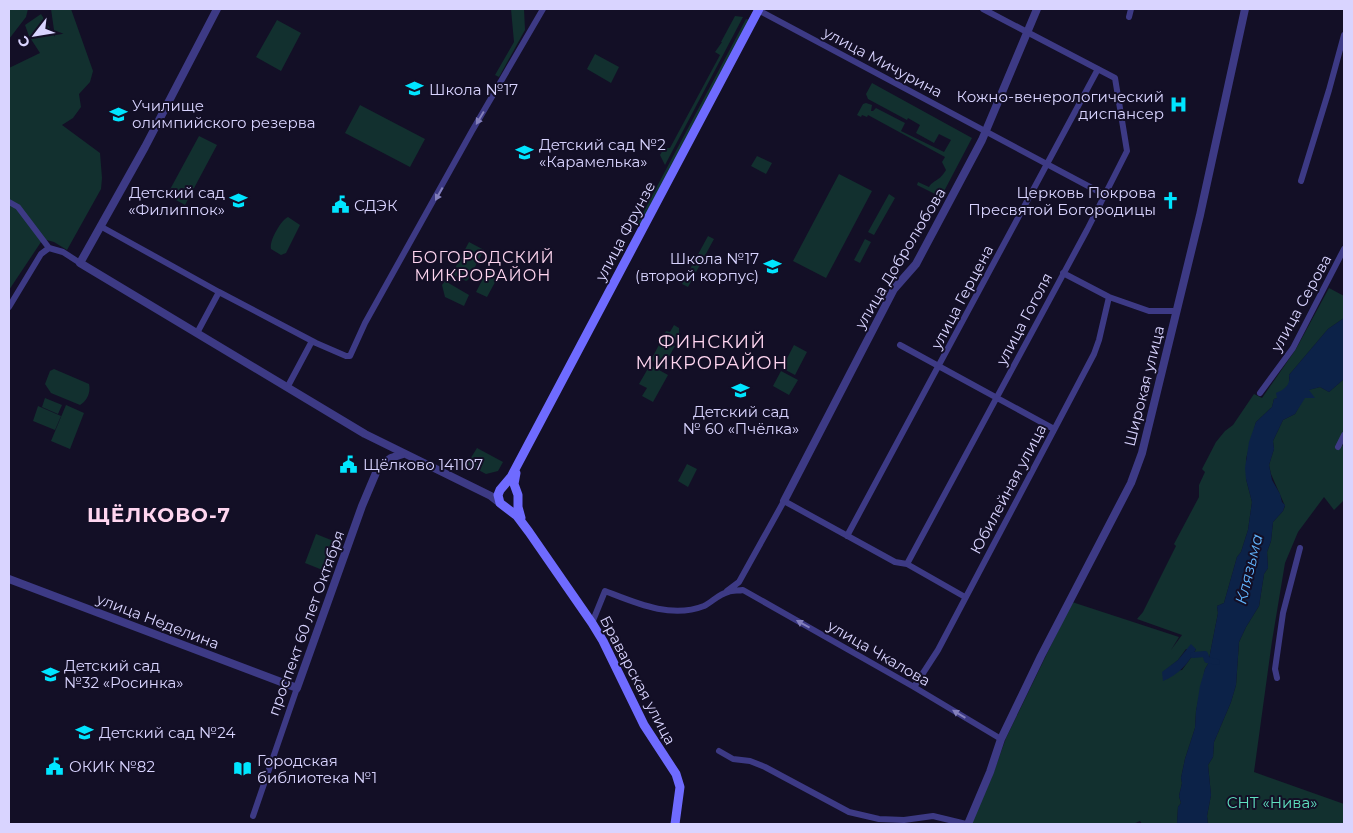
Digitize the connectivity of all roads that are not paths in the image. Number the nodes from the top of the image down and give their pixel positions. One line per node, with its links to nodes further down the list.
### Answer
1 (217, 9): 17 (street)
2 (543, 9): 27 (street, one-way to 27)
3 (758, 9): 12 (street, улица Мичурина); 37 (main road, улица Фрунзе)
4 (983, 9): 9 (street)
5 (1037, 9): 9 (street, улица Добролюбова)
6 (1132, 9): 8 (street)
7 (1245, 9): 25 (street, Широкая улица)
8 (1129, 17)
9 (1028, 33): 11 (street); 12 (street, улица Добролюбова)
10 (1344, 35): 14 (street)
11 (1098, 69): 13 (street, улица Герцена); 15 (street, улица Гоголя)
12 (986, 132): 13 (street, улица Мичурина); 42 (street, улица Добролюбова)
13 (1047, 164): 15 (street, улица Мичурина); 29 (street, улица Герцена)
14 (1301, 182)
15 (1105, 195): 21 (street, улица Гоголя)
16 (9, 202): 18 (street)
17 (100, 226): 20 (street); 22 (street)
18 (49, 248): 20 (street); 24 (street)
19 (1344, 249): 31 (street, улица Серова)
20 (80, 263): 26 (street)
21 (1063, 273): 23 (street); 32 (street, улица Гоголя)
22 (219, 292): 26 (street); 27 (street)
23 (1109, 297): 25 (street); 33 (street, Юбилейная улица)
24 (9, 307)
25 (1176, 311): 55 (street, Широкая улица)
26 (197, 333): 30 (street)
27 (312, 341): 30 (street)
28 (900, 345): 29 (street)
29 (939, 366): 32 (street); 45 (street, улица Герцена)
30 (288, 386): 36 (street)
31 (1260, 393)
32 (997, 398): 33 (street); 47 (street, улица Гоголя)
33 (1054, 429): 50 (street, Юбилейная улица)
34 (1344, 435): 35 (street)
35 (1338, 447)
36 (403, 454): 40 (street); 54 (street, проспект 60 лет Октября)
37 (517, 467): 38 (main road, улица Фрунзе); 39 (main road)
38 (501, 489): 39 (main road); 40 (street); 43 (main road)
39 (515, 490): 41 (main road)
40 (485, 493): 43 (street)
41 (517, 500): 43 (main road); 44 (main road)
42 (784, 501): 45 (street); 49 (street, улица Добролюбова)
43 (503, 505): 44 (main road)
44 (529, 532): 51 (main road, Браварская улица)
45 (848, 536): 47 (street)
46 (1300, 548): 52 (street)
47 (907, 564): 50 (street)
48 (9, 579): 54 (street, улица Неделина)
49 (727, 592): 51 (street); 53 (street, улица Чкалова, one-way to 49)
50 (965, 597): 53 (street, Юбилейная улица)
51 (592, 623): 58 (main road, Браварская улица)
52 (1277, 678)
53 (914, 686): 55 (street, улица Чкалова, one-way to 53)
54 (297, 688): 57 (street, проспект 60 лет Октября)
55 (1000, 742): 59 (street, Широкая улица)
56 (718, 751): 59 (street)
57 (253, 816)
58 (674, 824)
59 (967, 824)

